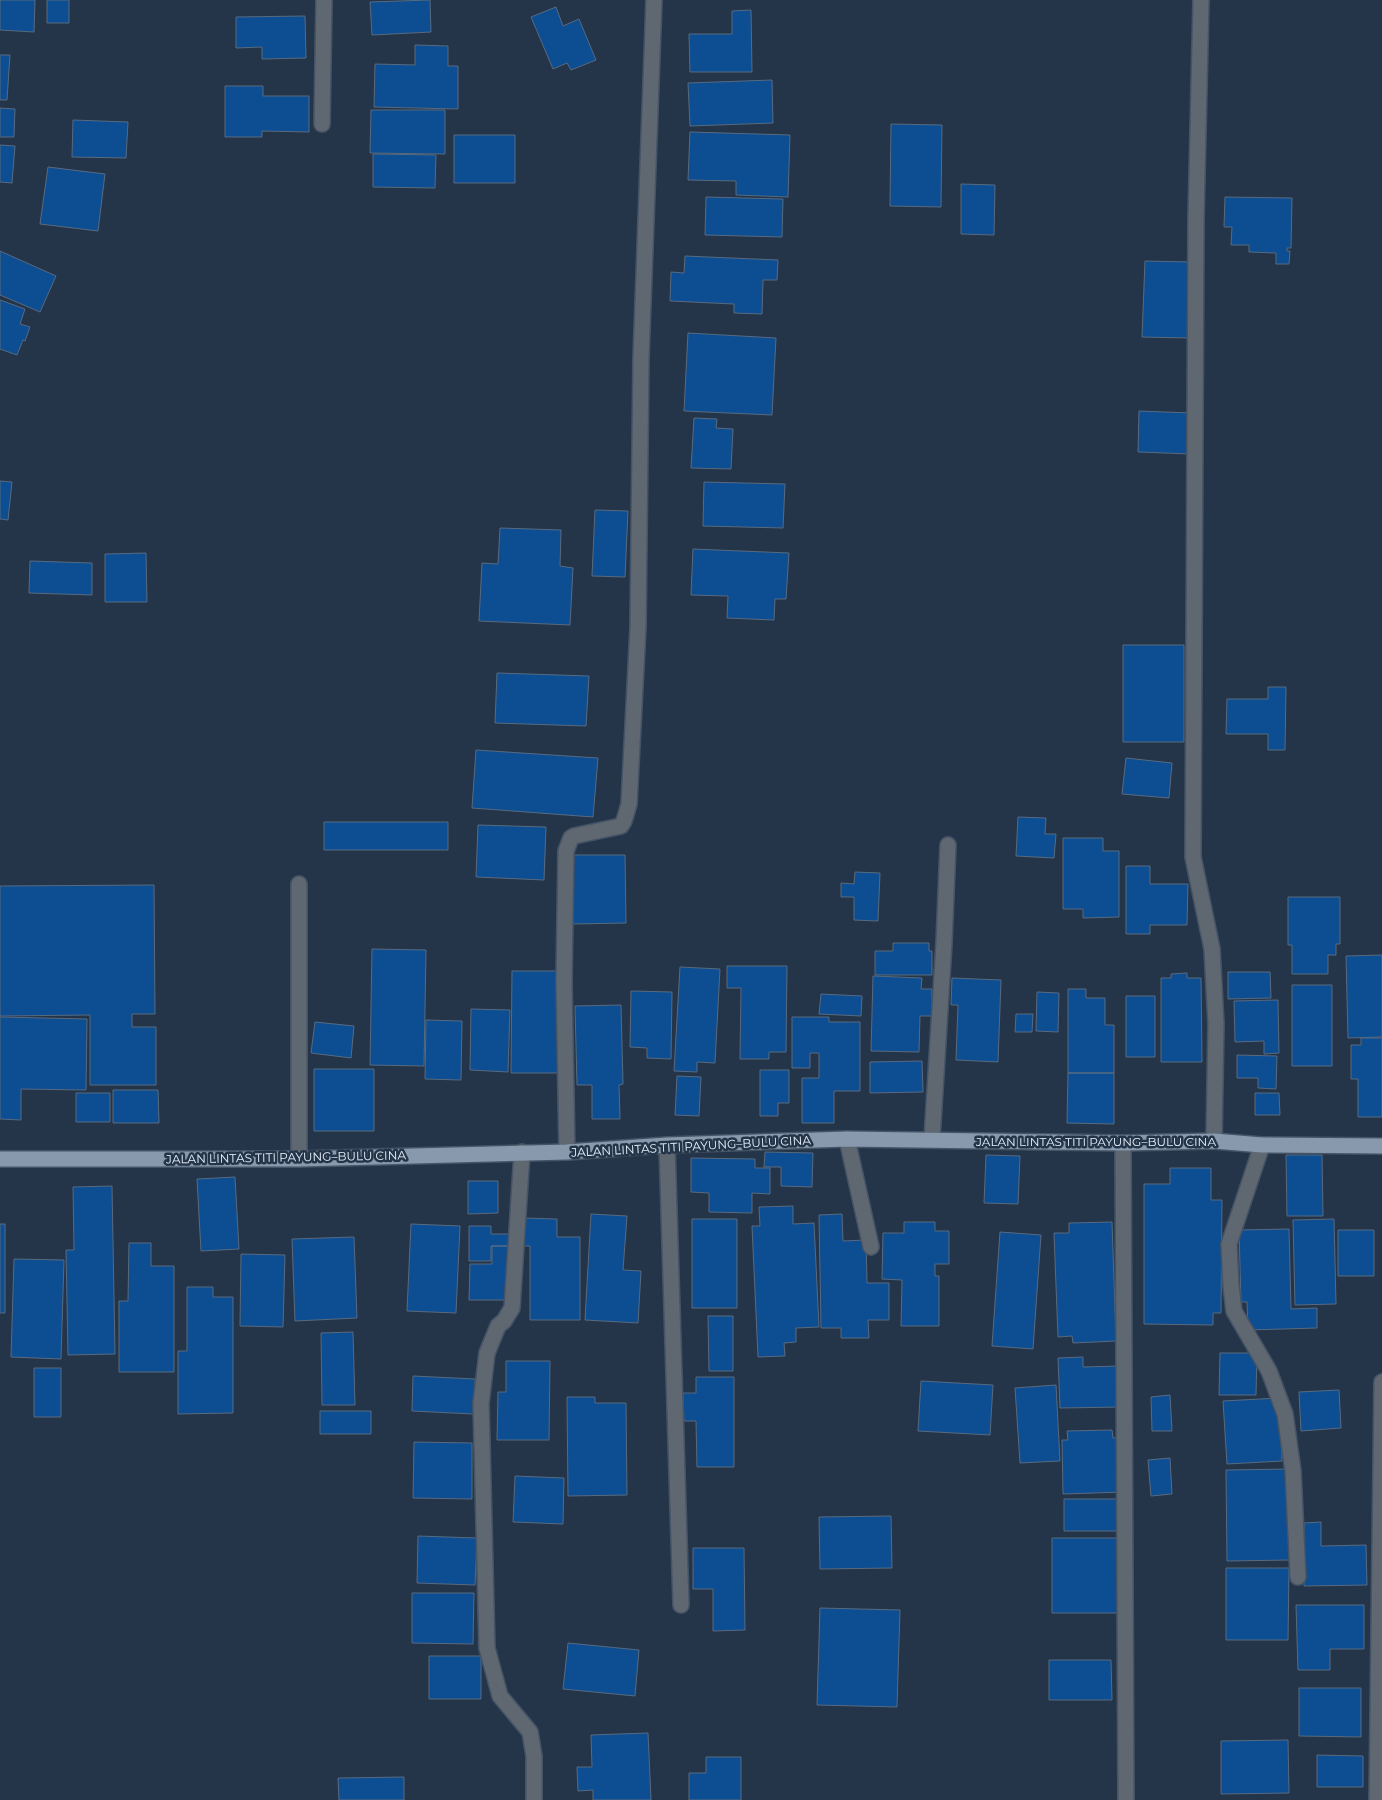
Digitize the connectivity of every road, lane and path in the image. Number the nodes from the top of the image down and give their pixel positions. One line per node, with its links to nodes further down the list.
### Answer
1 (324, 0): 4 (street)
2 (654, 0): 15 (street)
3 (1201, 0): 9 (street)
4 (322, 124)
5 (948, 845): 8 (street)
6 (299, 884): 17 (street)
7 (847, 1139): 8 (main road, JALAN LINTAS TITI PAYUNG–BULU CINA); 11 (main road, JALAN LINTAS TITI PAYUNG–BULU CINA); 18 (street)
8 (932, 1139): 10 (main road, JALAN LINTAS TITI PAYUNG–BULU CINA)
9 (1214, 1141): 10 (main road, JALAN LINTAS TITI PAYUNG–BULU CINA); 12 (main road, JALAN LINTAS TITI PAYUNG–BULU CINA)
10 (1123, 1143): 23 (street)
11 (667, 1144): 15 (main road, JALAN LINTAS TITI PAYUNG–BULU CINA); 21 (street)
12 (1262, 1144): 13 (main road, JALAN LINTAS TITI PAYUNG–BULU CINA); 20 (street)
13 (1382, 1146)
14 (522, 1152): 15 (main road, JALAN LINTAS TITI PAYUNG–BULU CINA); 17 (main road, JALAN LINTAS TITI PAYUNG–BULU CINA); 22 (street)
15 (567, 1152)
16 (0, 1159): 17 (main road, JALAN LINTAS TITI PAYUNG–BULU CINA)
17 (299, 1159)
18 (871, 1247)
19 (1382, 1382): 24 (street)
20 (1298, 1577)
21 (681, 1605)
22 (534, 1800)
23 (1126, 1800)
24 (1377, 1800)

